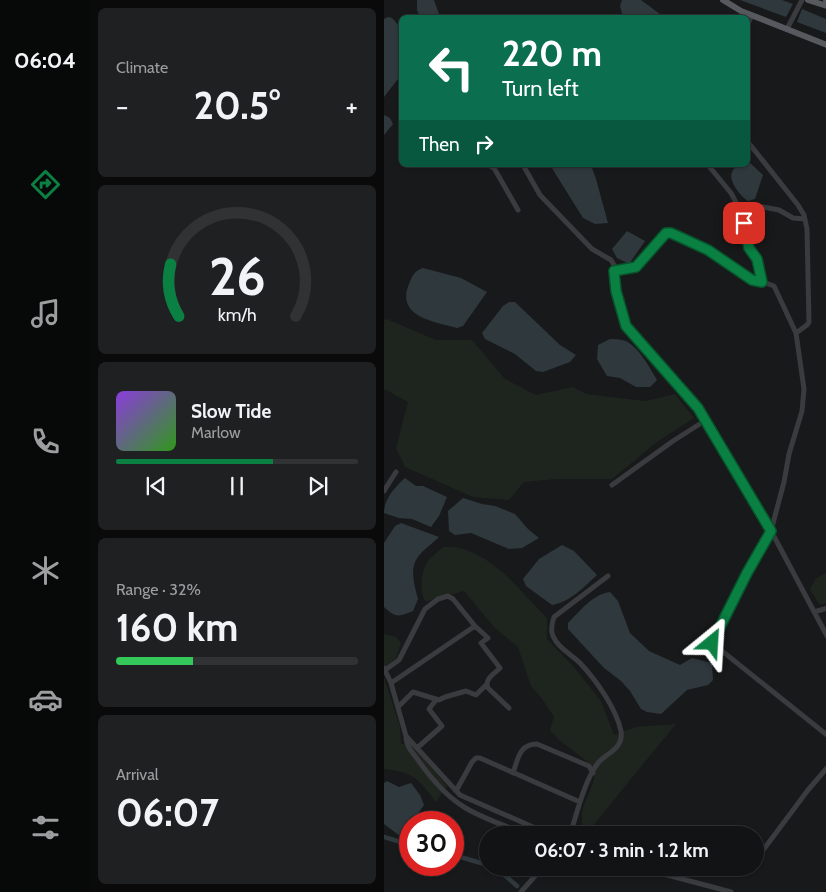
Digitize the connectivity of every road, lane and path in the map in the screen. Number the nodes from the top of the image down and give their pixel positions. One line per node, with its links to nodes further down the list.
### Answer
1 (723, 0): 5 (main road)
2 (802, 0): 7 (street)
3 (808, 0): 4 (main road)
4 (826, 6)
5 (752, 15): 6 (street); 7 (main road)
6 (750, 20)
7 (787, 29): 8 (main road)
8 (826, 45)
9 (750, 144): 15 (street)
10 (492, 167): 13 (street)
11 (524, 167): 16 (street)
12 (710, 167): 14 (street)
13 (518, 210)
14 (749, 210): 15 (street); 17 (street)
15 (804, 219): 18 (street)
16 (614, 271): 17 (street); 19 (street)
17 (762, 282): 18 (street)
18 (796, 333): 23 (street)
19 (706, 420): 21 (street); 23 (street)
20 (396, 472): 22 (street)
21 (612, 486)
22 (384, 491)
23 (771, 531): 26 (street); 35 (street)
24 (608, 576): 40 (street)
25 (826, 608): 26 (street)
26 (814, 612): 28 (street)
27 (475, 626): 29 (street); 30 (street); 31 (street)
28 (826, 636)
29 (385, 669): 30 (street)
30 (391, 683): 33 (street)
31 (486, 685): 32 (street); 34 (street)
32 (436, 700): 33 (street); 37 (street)
33 (398, 707): 36 (street)
34 (509, 708)
35 (826, 735)
36 (406, 736): 37 (street); 43 (street)
37 (417, 748): 41 (street)
38 (826, 768): 46 (street)
39 (512, 772): 40 (street); 41 (street); 42 (street)
40 (593, 773): 42 (street)
41 (456, 790): 44 (street)
42 (580, 802): 45 (street)
43 (506, 826)
44 (531, 826)
45 (573, 826)
46 (764, 849)
47 (535, 876): 49 (street)
48 (671, 876): 50 (street)
49 (521, 892)
50 (732, 892)

